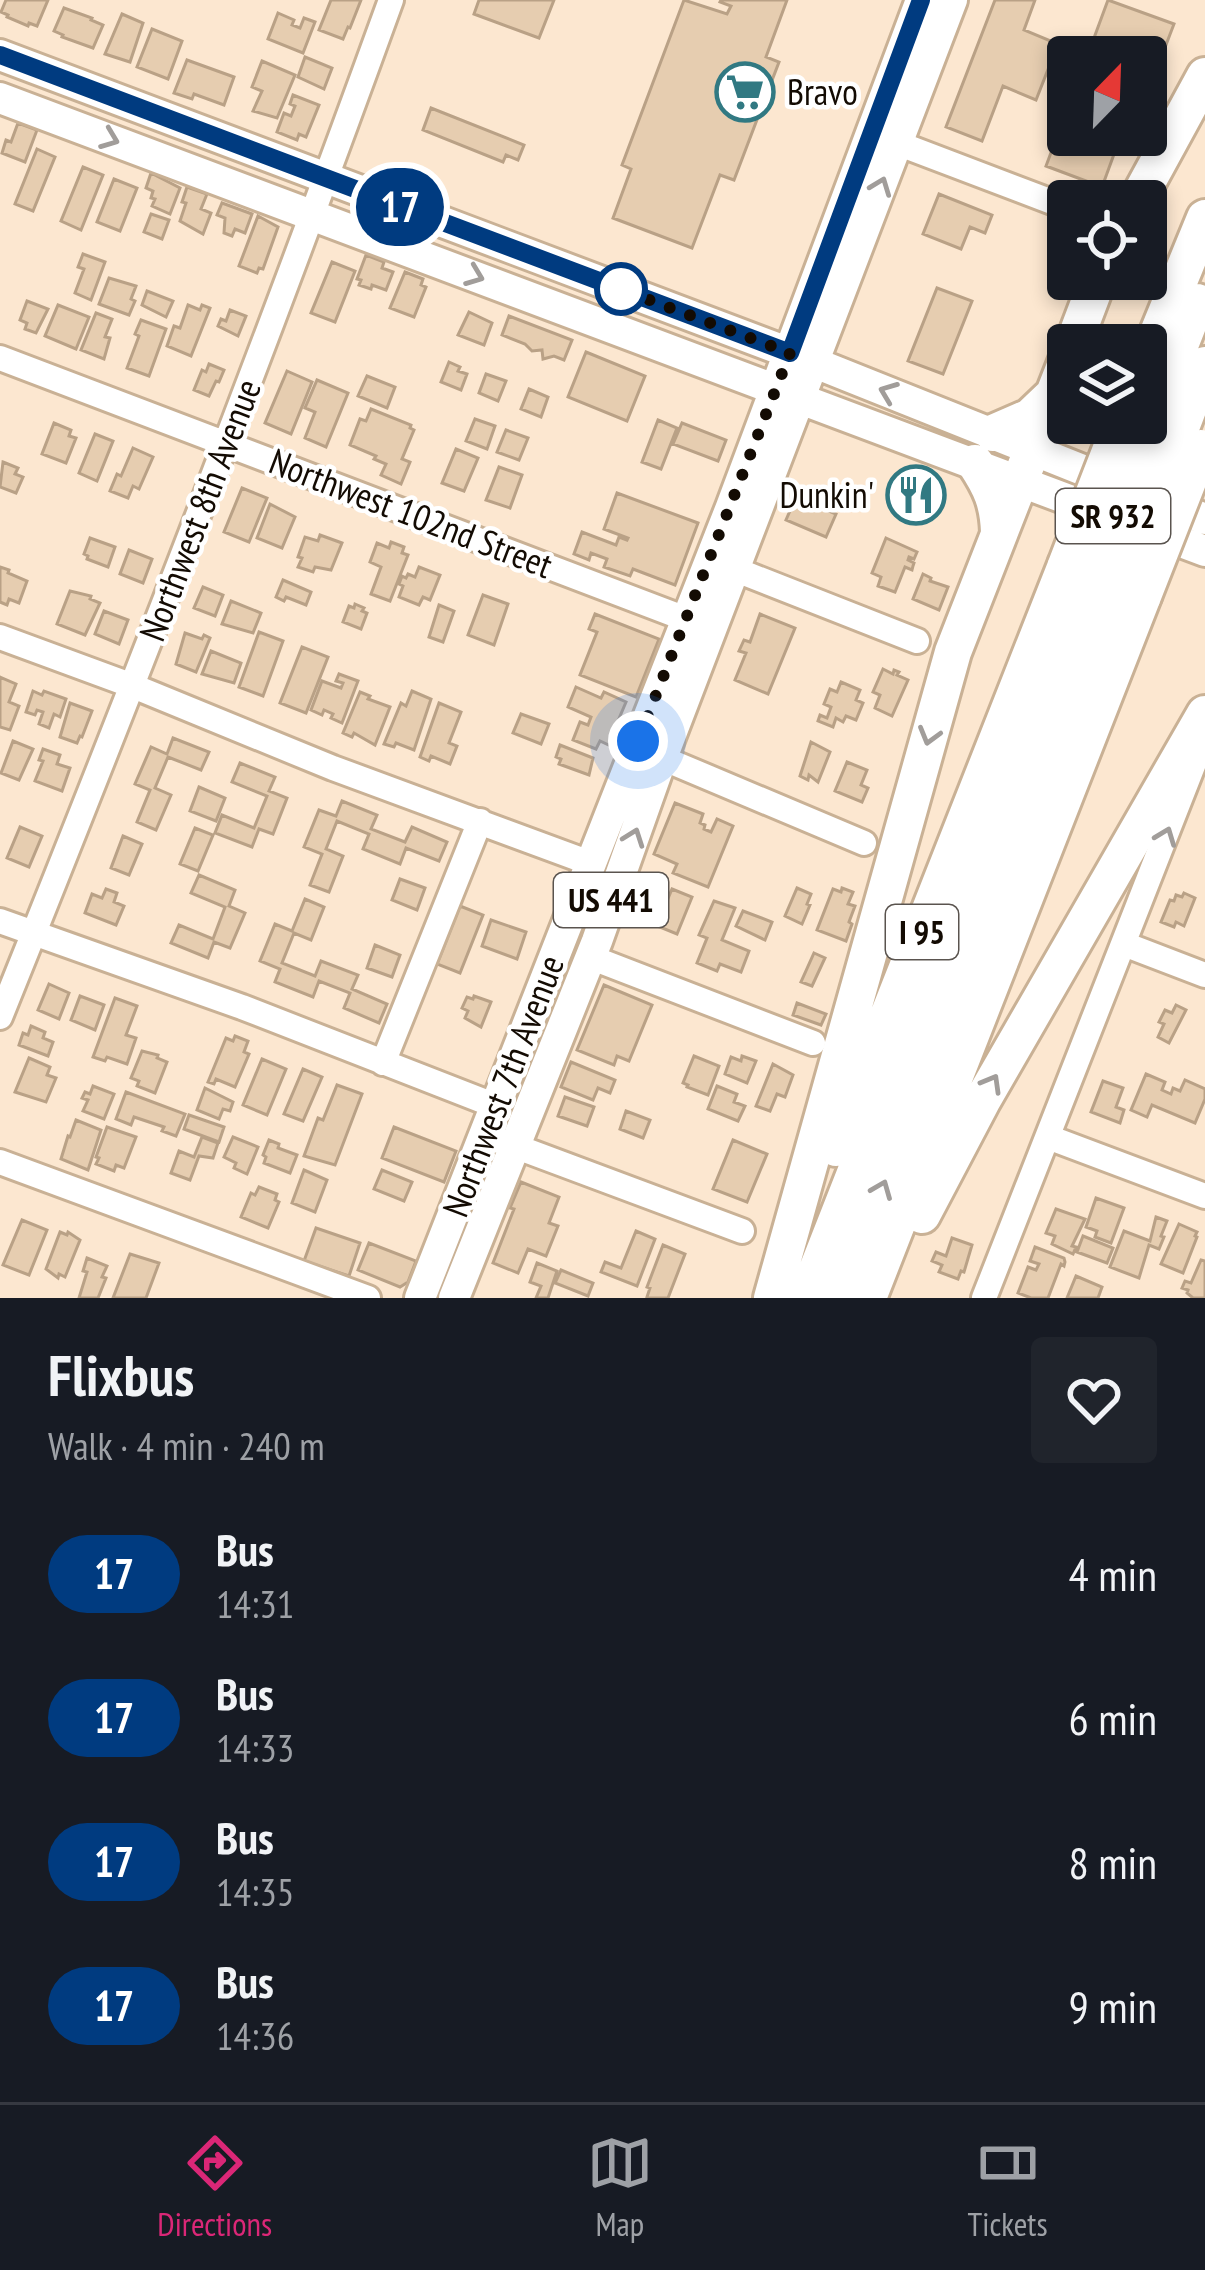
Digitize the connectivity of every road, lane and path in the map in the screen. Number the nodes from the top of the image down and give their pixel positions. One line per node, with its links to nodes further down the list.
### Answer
1 (391, 0): 8 (street, Northwest 8th Avenue)
2 (921, 0): 16 (main road, Northwest 7th Avenue / US 441)
3 (952, 0): 7 (main road, Northwest 7th Avenue / US 441)
4 (0, 55): 8 (main road, SR 932)
5 (1205, 76): 9 (highway)
6 (0, 98): 11 (main road, SR 932, one-way to 11)
7 (897, 143): 10 (street); 16 (main road, Northwest 7th Avenue / US 441, one-way to 7)
8 (326, 179): 11 (street, Northwest 8th Avenue); 16 (main road, SR 932)
9 (1148, 180)
10 (1047, 200)
11 (313, 215): 18 (main road, SR 932, one-way to 18); 22 (street, Northwest 8th Avenue)
12 (1205, 218): 14 (highway)
13 (1205, 282): 21 (highway)
14 (1162, 324)
15 (0, 358): 22 (street, Northwest 102nd Street)
16 (801, 358): 18 (main road, Northwest 7th Avenue / US 441); 23 (main road, SR 932, one-way to 16)
17 (1205, 365): 21 (highway)
18 (788, 394): 23 (main road, SR 932); 28 (main road, Northwest 7th Avenue / US 441); 30 (main road, Northwest 7th Avenue / US 441)
19 (1047, 401): 23 (highway)
20 (1047, 412): 24 (highway)
21 (1170, 435): 29 (highway, I 95, bridge); 29 (highway, I 95, bridge)
22 (226, 443): 30 (street, Northwest 102nd Street); 33 (street, Northwest 8th Avenue)
23 (984, 448): 24 (main road, SR 932); 26 (highway)
24 (1027, 465): 25 (main road, SR 932); 26 (highway); 27 (main road, SR 932)
25 (1205, 519)
26 (999, 540): 59 (highway, one-way to 59)
27 (1205, 551)
28 (734, 569): 32 (street); 37 (main road, Northwest 7th Avenue / US 441)
29 (1105, 581): 59 (highway, I 95); 60 (highway); 61 (highway, one-way to 29); 62 (highway, I 95)
30 (686, 619): 37 (main road); 40 (main road, Northwest 7th Avenue / US 441)
31 (0, 638): 33 (street)
32 (917, 641)
33 (133, 686): 38 (street); 42 (street, Northwest 8th Avenue)
34 (1205, 714): 63 (highway, one-way to 34)
35 (1205, 728): 36 (street)
36 (1201, 755): 43 (street, one-way to 36)
37 (662, 758): 39 (street); 44 (main road, Northwest 7th Avenue / US 441, one-way to 37)
38 (480, 820): 40 (street); 49 (street)
39 (864, 842)
40 (590, 863): 47 (main road); 50 (main road, Northwest 7th Avenue / US 441)
41 (0, 921): 42 (street)
42 (34, 934): 46 (street, Northwest 8th Avenue); 49 (street)
43 (1124, 944): 45 (street); 51 (street)
44 (590, 957): 47 (main road, Northwest 7th Avenue / US 441); 48 (street)
45 (1205, 975)
46 (0, 1017)
47 (564, 1019): 52 (main road, Northwest 7th Avenue / US 441)
48 (813, 1043)
49 (383, 1063): 50 (street)
50 (490, 1120): 52 (street); 57 (main road, Northwest 7th Avenue / US 441)
51 (1048, 1137): 54 (street); 64 (street)
52 (516, 1146): 55 (street); 58 (main road, Northwest 7th Avenue / US 441)
53 (0, 1162): 56 (street)
54 (1205, 1196)
55 (742, 1232)
56 (368, 1298)
57 (420, 1298)
58 (454, 1298)
59 (775, 1298)
60 (806, 1298)
61 (839, 1298)
62 (868, 1298)
63 (878, 1298)
64 (984, 1298)

